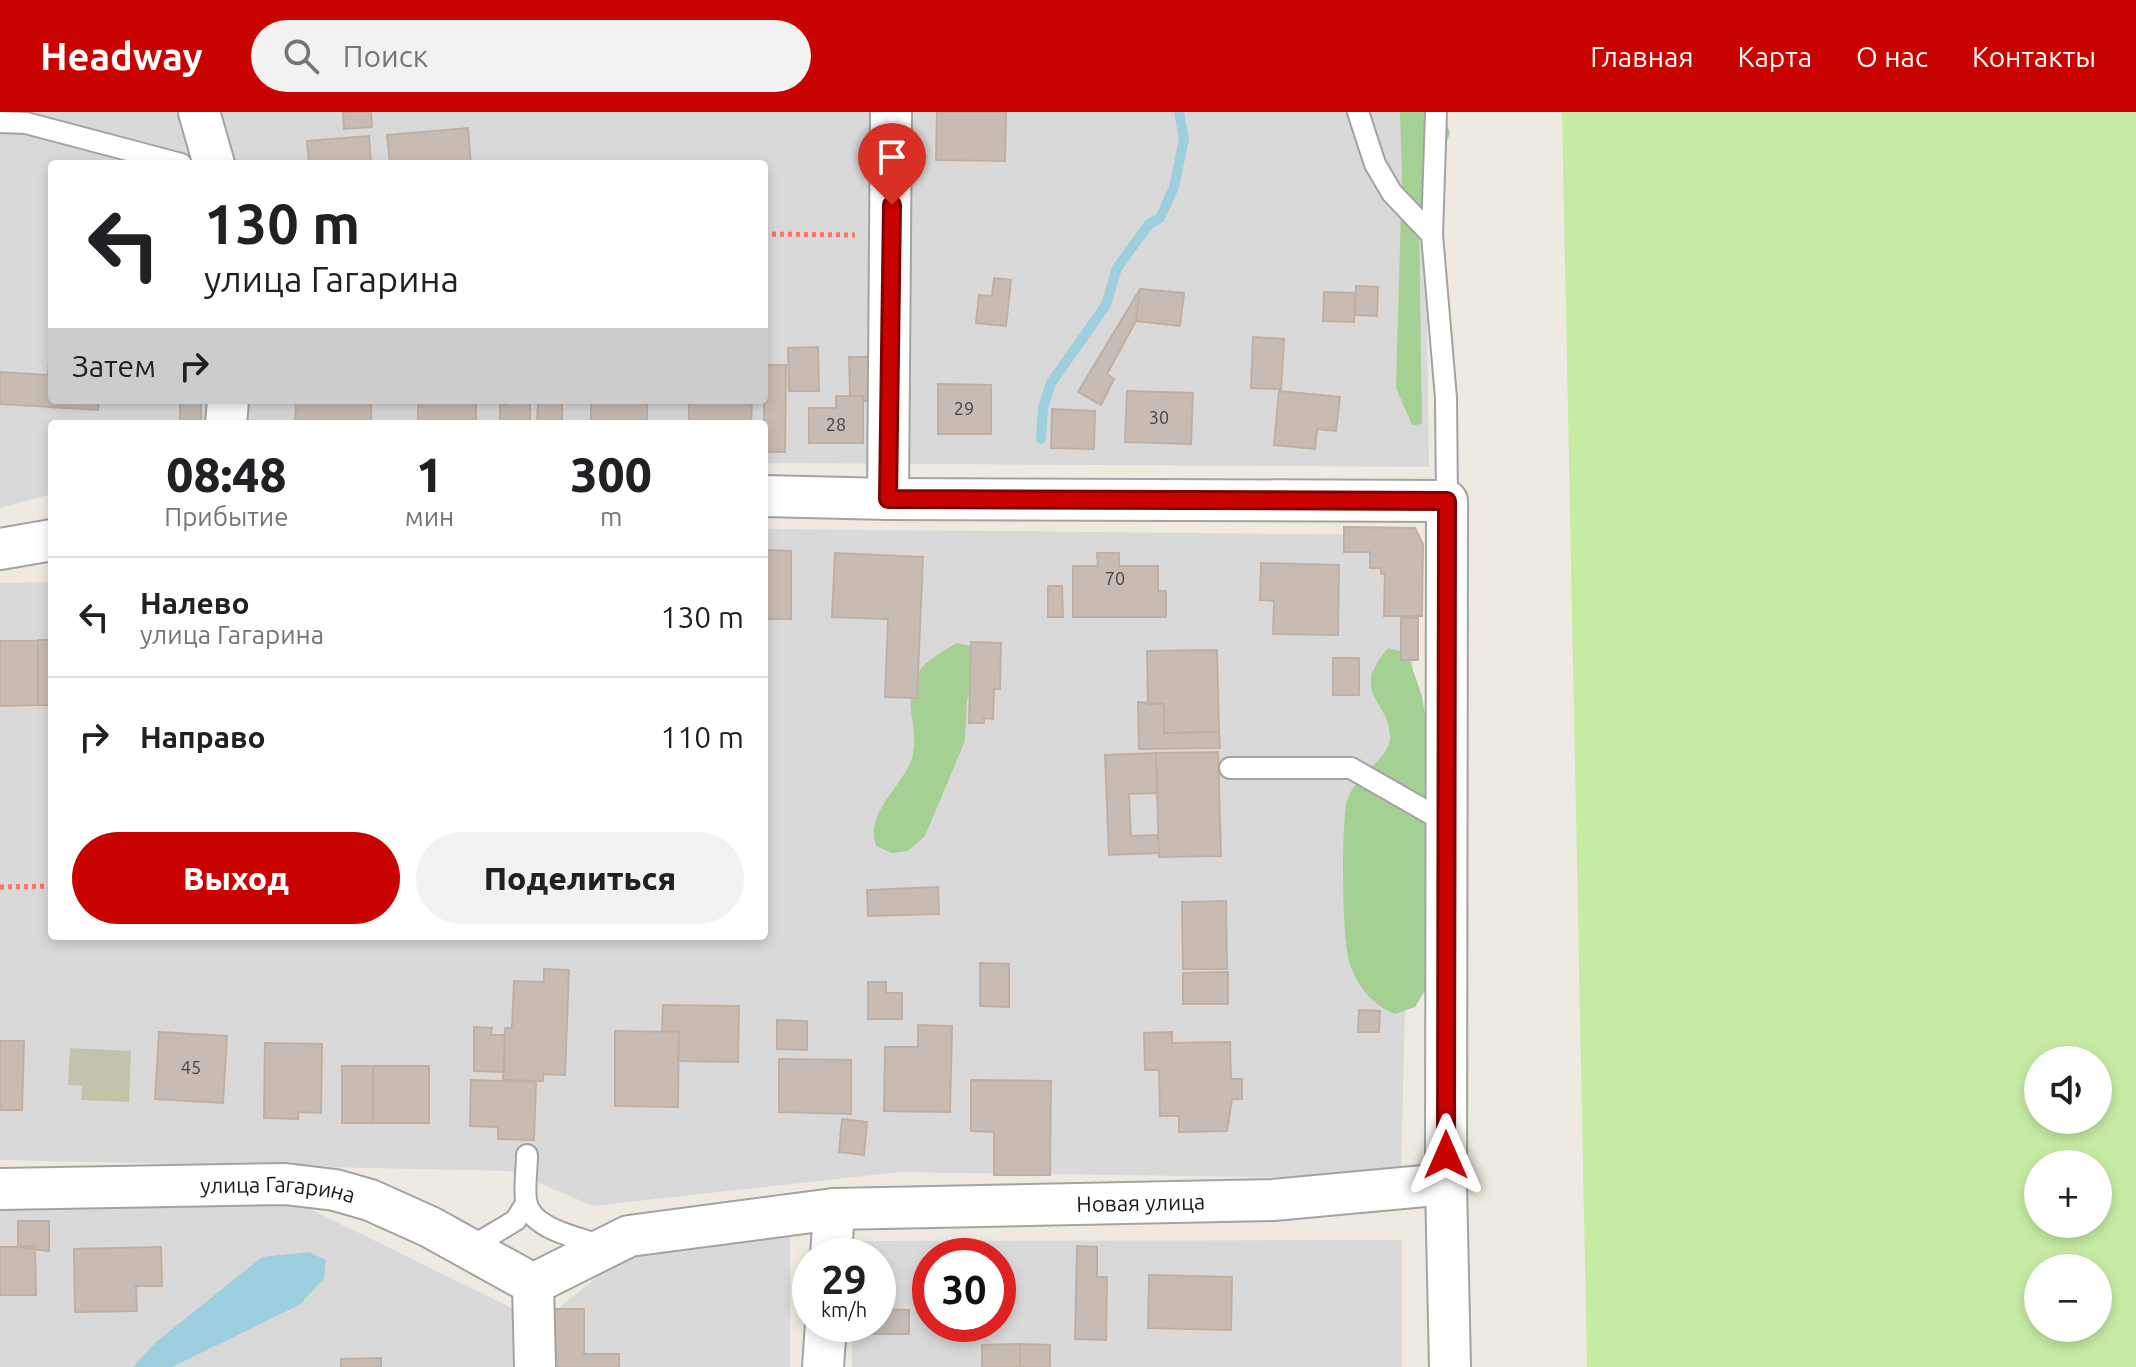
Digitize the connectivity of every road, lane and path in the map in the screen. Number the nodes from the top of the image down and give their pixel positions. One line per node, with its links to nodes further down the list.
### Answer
1 (199, 112): 7 (street)
2 (891, 112): 10 (street)
3 (1358, 112): 9 (lane)
4 (1436, 112): 9 (lane)
5 (0, 122): 6 (lane)
6 (166, 160)
7 (213, 160)
8 (768, 234): 10 (path)
9 (1432, 235): 13 (lane)
10 (892, 236): 12 (street)
11 (768, 496): 12 (street)
12 (888, 499): 13 (street)
13 (1447, 501): 17 (street)
14 (48, 541): 15 (street)
15 (0, 549)
16 (1230, 768): 17 (lane)
17 (1447, 823): 21 (street)
18 (48, 886): 19 (path)
19 (0, 887)
20 (527, 1155): 23 (lane)
21 (1446, 1184): 24 (street, Новая улица); 32 (street)
22 (0, 1189): 26 (street, улица Гагарина)
23 (526, 1203): 26 (lane); 27 (lane)
24 (834, 1209): 25 (street); 27 (street, Новая улица)
25 (832, 1238)
26 (471, 1247): 28 (street, улица Гагарина)
27 (605, 1247): 28 (street, Новая улица)
28 (533, 1284): 30 (street)
29 (825, 1342): 31 (street)
30 (535, 1367)
31 (823, 1367)
32 (1450, 1367)

